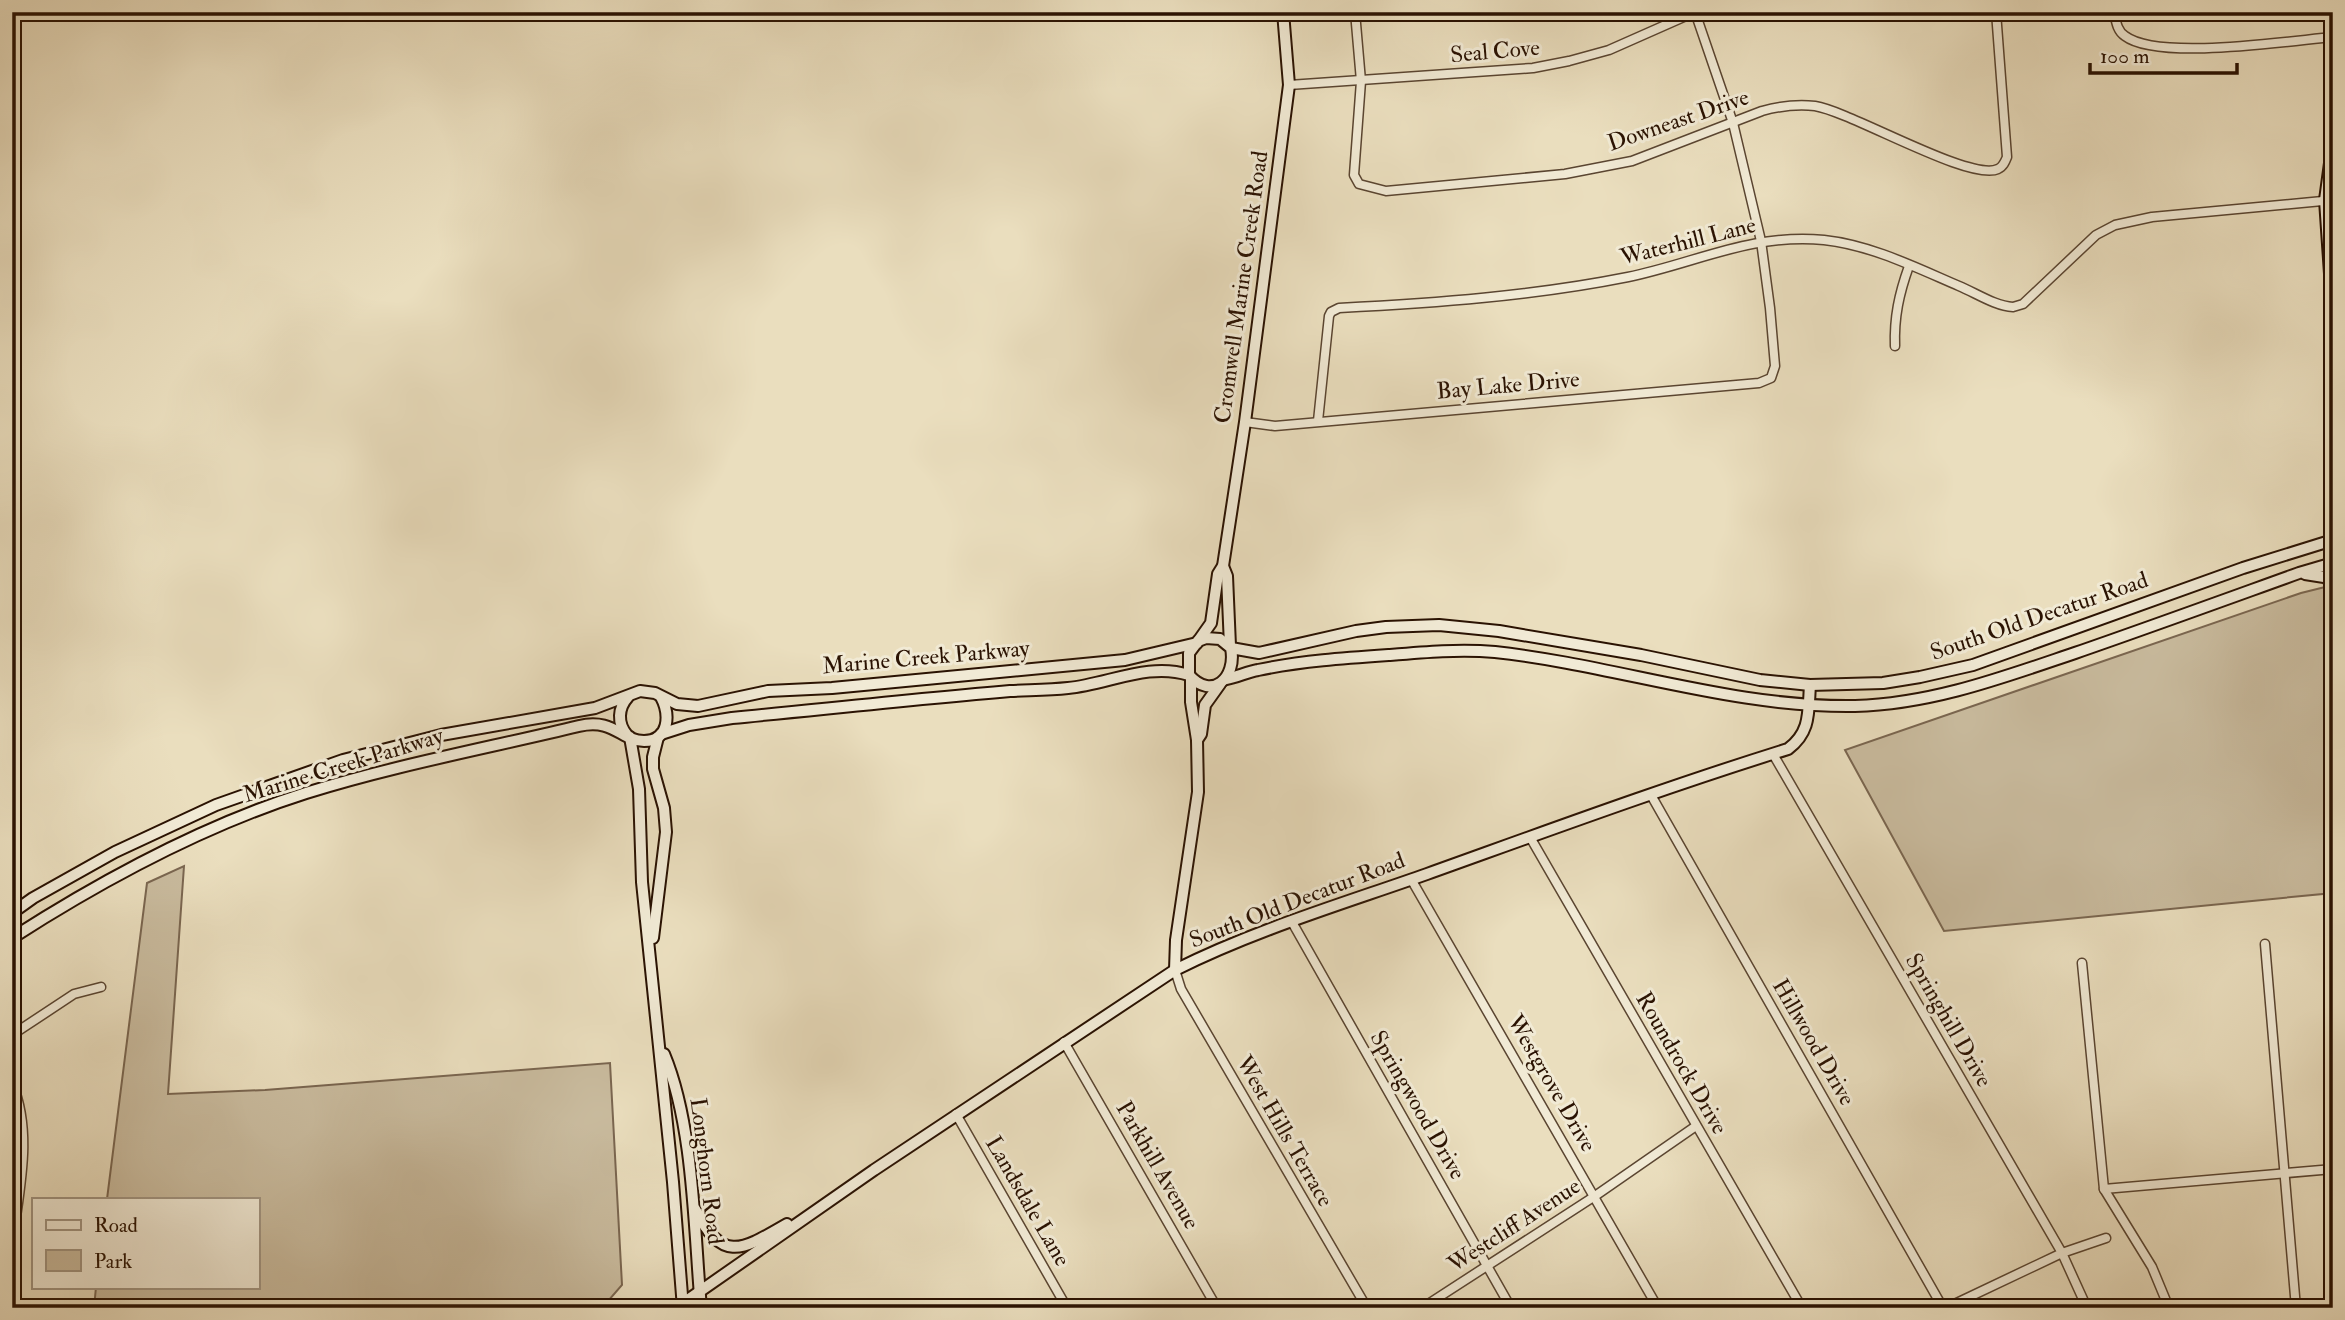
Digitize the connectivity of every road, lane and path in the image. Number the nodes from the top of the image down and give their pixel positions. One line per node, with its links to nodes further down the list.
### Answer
1 (1283, 12): 8 (main road, Cromwell Marine Creek Road)
2 (1355, 12): 7 (street)
3 (1695, 12): 7 (street, Seal Cove); 9 (street)
4 (1996, 12): 9 (street, Downeast Drive)
5 (2114, 12): 6 (street)
6 (2333, 37)
7 (1361, 81): 8 (street, Seal Cove); 9 (street, Downeast Drive)
8 (1289, 85): 17 (main road, Cromwell Marine Creek Road)
9 (1733, 123): 12 (street)
10 (2333, 141): 11 (main road)
11 (2329, 200): 13 (street, Waterhill Lane); 14 (main road)
12 (1761, 241): 13 (street, Waterhill Lane); 16 (street, Waterhill Lane); 16 (street, Bay Lake Drive)
13 (1909, 266): 15 (street)
14 (2333, 318)
15 (1895, 346)
16 (1318, 421): 17 (street, Bay Lake Drive)
17 (1245, 422): 20 (main road, Cromwell Marine Creek Road)
18 (2333, 540): 23 (main road, South Old Decatur Road)
19 (2333, 563): 21 (main road, South Old Decatur Road)
20 (1223, 566): 26 (main road, Cromwell Marine Creek Road); 27 (main road, Cromwell Marine Creek Road)
21 (2299, 573): 22 (main road); 25 (main road, South Old Decatur Road)
22 (2333, 582)
23 (2108, 616): 25 (main road); 31 (main road, South Old Decatur Road)
24 (1499, 631): 27 (main road, South Old Decatur Road); 28 (main road); 31 (main road, South Old Decatur Road)
25 (2117, 638): 34 (main road, South Old Decatur Road)
26 (1198, 641): 27 (main road); 29 (main road); 33 (main road, Marine Creek Parkway)
27 (1230, 647): 30 (main road)
28 (1495, 652): 30 (main road, South Old Decatur Road); 34 (main road, South Old Decatur Road)
29 (1190, 677): 30 (main road); 36 (main road, Marine Creek Parkway); 37 (main road)
30 (1223, 681): 37 (main road)
31 (1810, 685): 34 (main road)
32 (630, 695): 33 (main road); 35 (main road); 42 (main road, Marine Creek Parkway)
33 (661, 697): 36 (main road)
34 (1808, 704): 38 (main road, South Old Decatur Road)
35 (629, 736): 36 (main road); 44 (main road, Marine Creek Parkway); 46 (main road, Longhorn Road)
36 (659, 736): 46 (main road, Longhorn Road)
37 (1197, 740): 48 (main road)
38 (1773, 754): 39 (main road, South Old Decatur Road); 65 (street, Springhill Drive)
39 (1651, 794): 40 (main road, South Old Decatur Road); 77 (street, Hillwood Drive)
40 (1530, 837): 41 (main road, South Old Decatur Road); 55 (street, Roundrock Drive)
41 (1411, 879): 43 (main road, South Old Decatur Road); 60 (street, Westgrove Drive)
42 (12, 913)
43 (1292, 922): 48 (main road, South Old Decatur Road); 66 (street, Springwood Drive)
44 (12, 938)
45 (2265, 944): 57 (street)
46 (651, 955): 51 (main road, Longhorn Road)
47 (2082, 963): 59 (street)
48 (1175, 970): 52 (main road, South Old Decatur Road); 72 (street, West Hills Terrace)
49 (101, 987): 50 (street)
50 (12, 1035)
51 (659, 1042): 61 (main road, Longhorn Road); 68 (main road, Longhorn Road)
52 (1064, 1042): 54 (main road, South Old Decatur Road); 71 (street, Parkhill Avenue)
53 (12, 1083): 62 (street)
54 (956, 1114): 58 (main road, South Old Decatur Road); 70 (street, Landsdale Lane)
55 (1696, 1126): 60 (street, Westcliff Avenue); 76 (street, Roundrock Drive)
56 (2333, 1169): 57 (street)
57 (2285, 1174): 59 (street); 80 (street)
58 (847, 1189): 61 (main road); 67 (main road, South Old Decatur Road)
59 (2104, 1189): 79 (street)
60 (1595, 1196): 66 (street, Westcliff Avenue); 75 (street, Westgrove Drive)
61 (692, 1204): 67 (main road, Longhorn Road)
62 (13, 1231): 64 (street)
63 (2106, 1238): 65 (street)
64 (12, 1247)
65 (2062, 1253): 77 (street); 78 (street, Springhill Drive)
66 (1486, 1264): 73 (street, Westcliff Avenue); 74 (street, Springwood Drive)
67 (699, 1292): 68 (main road, South Old Decatur Road); 69 (main road, Longhorn Road)
68 (680, 1306)
69 (701, 1308)
70 (1067, 1308)
71 (1217, 1308)
72 (1367, 1308)
73 (1422, 1308)
74 (1511, 1308)
75 (1658, 1308)
76 (1802, 1308)
77 (1945, 1308)
78 (2087, 1308)
79 (2169, 1308)
80 (2296, 1308)

